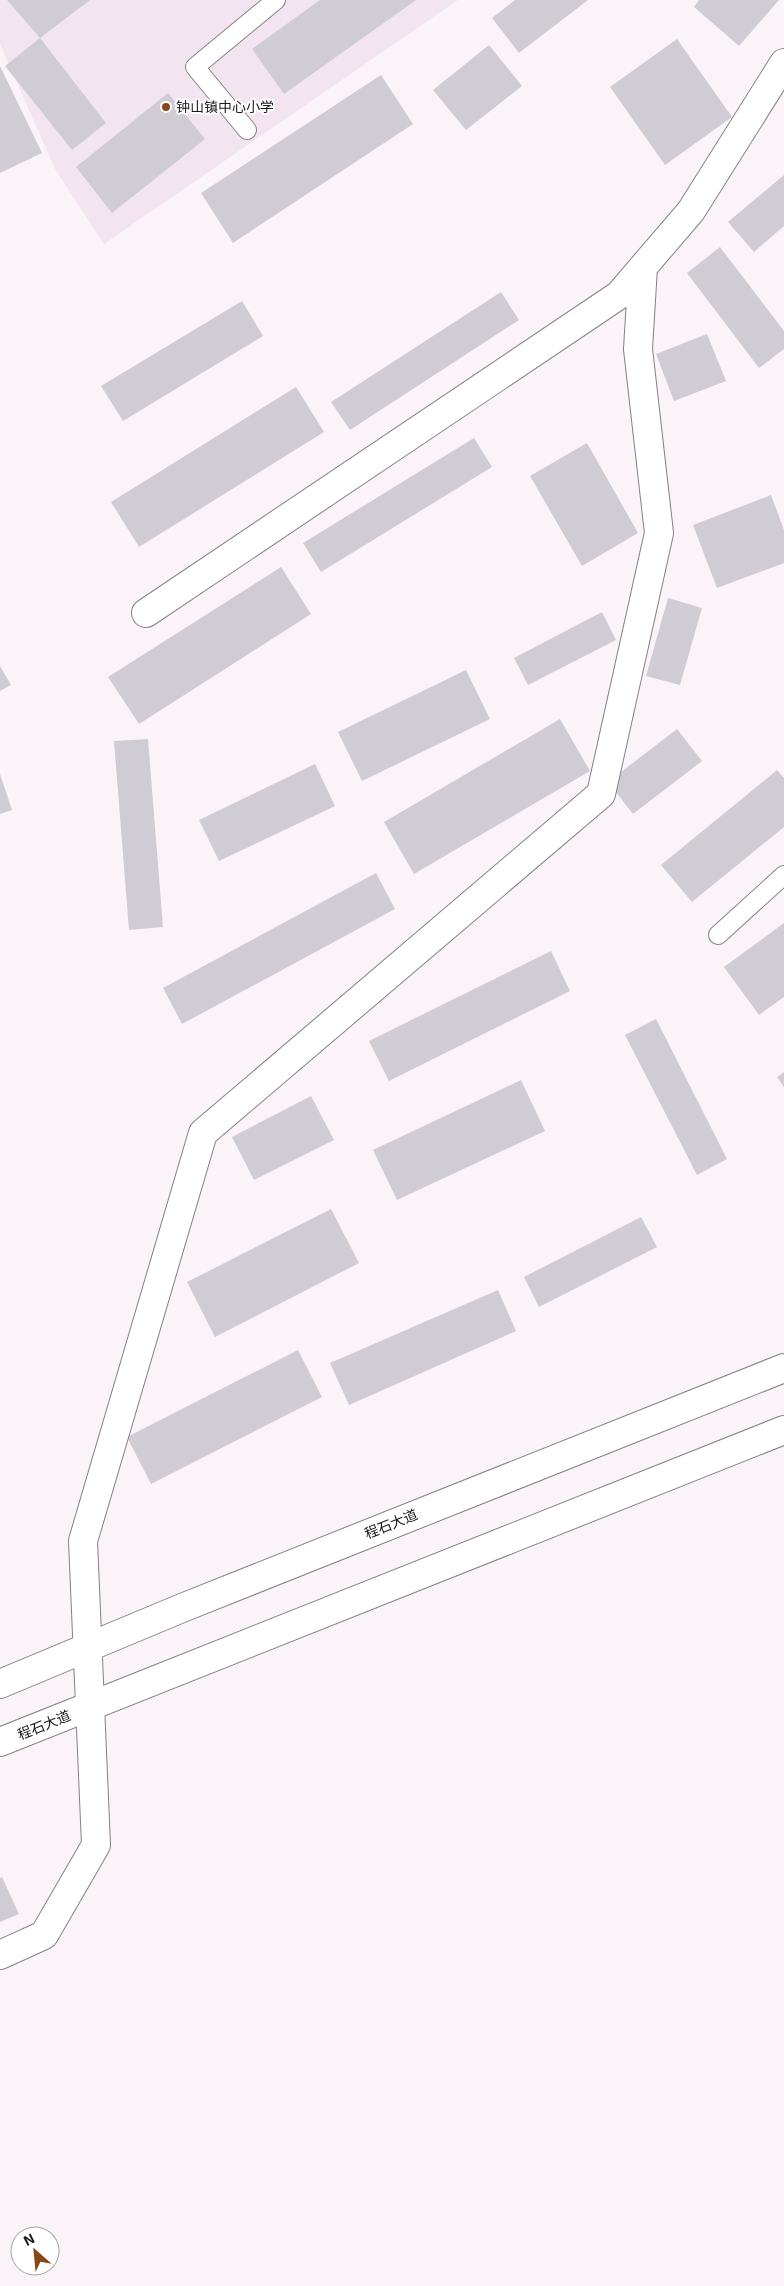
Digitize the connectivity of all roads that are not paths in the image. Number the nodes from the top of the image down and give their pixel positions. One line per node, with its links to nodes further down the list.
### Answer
1 (276, 0): 3 (lane)
2 (784, 63): 4 (street)
3 (247, 130)
4 (643, 267): 5 (street); 10 (street)
5 (146, 613)
6 (784, 875): 7 (lane)
7 (718, 935)
8 (784, 1368): 10 (street, 程石大道)
9 (784, 1430): 12 (street, 程石大道)
10 (87, 1648): 11 (street, 程石大道); 12 (street)
11 (0, 1684)
12 (89, 1707): 13 (street, 程石大道); 14 (street)
13 (0, 1742)
14 (0, 1955)

